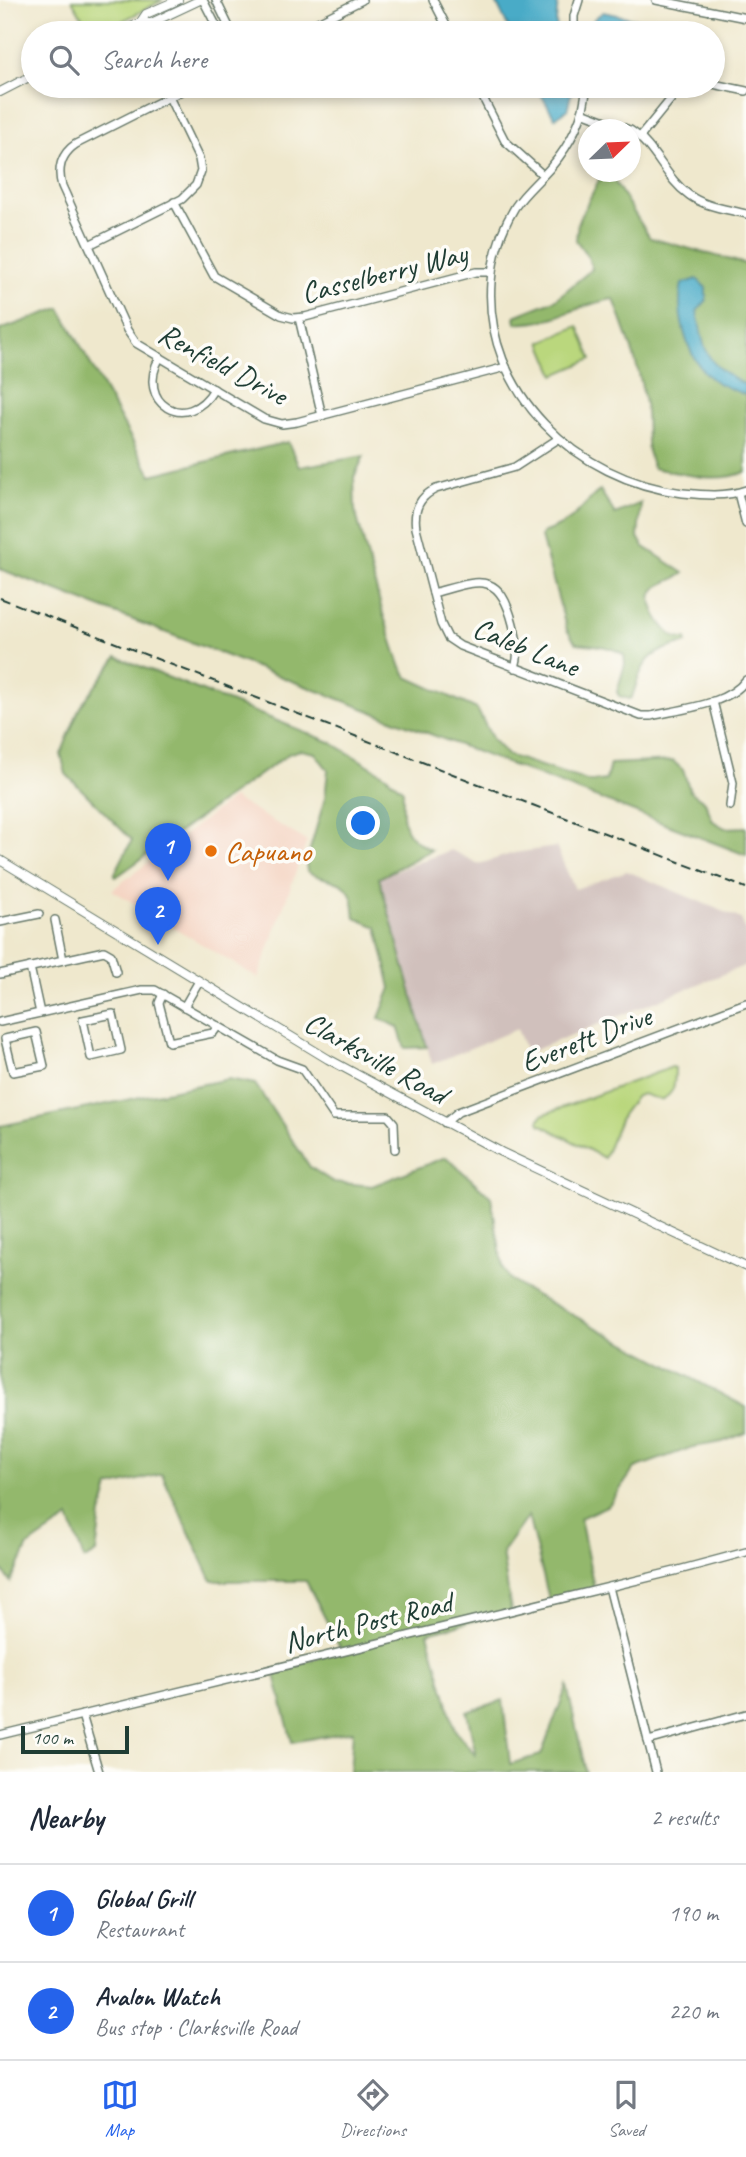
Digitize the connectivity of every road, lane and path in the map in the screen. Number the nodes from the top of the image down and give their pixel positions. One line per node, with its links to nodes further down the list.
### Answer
1 (178, 0): 9 (street)
2 (201, 0): 10 (street); 11 (street)
3 (216, 0): 12 (street)
4 (362, 0): 13 (street)
5 (433, 0): 14 (street)
6 (579, 0): 15 (street)
7 (656, 0): 8 (street)
8 (746, 18)
9 (141, 21)
10 (155, 21)
11 (213, 21)
12 (226, 21)
13 (320, 21)
14 (444, 21)
15 (573, 21)
16 (21, 81): 19 (street)
17 (725, 87): 18 (street)
18 (746, 91)
19 (0, 92)
20 (167, 98): 32 (street, Renfield Drive)
21 (170, 98): 30 (street)
22 (483, 98): 29 (street)
23 (584, 98): 25 (street)
24 (672, 98): 27 (street)
25 (582, 112): 26 (street); 29 (street)
26 (601, 119)
27 (641, 136)
28 (641, 138): 31 (street)
29 (543, 176): 33 (street)
30 (174, 202): 32 (street); 34 (street, Casselberry Way)
31 (746, 214)
32 (89, 245): 35 (street, Renfield Drive)
33 (492, 272): 34 (street, Casselberry Way); 36 (street)
34 (299, 318): 38 (street)
35 (160, 357): 37 (street, Renfield Drive); 37 (street)
36 (506, 367): 38 (street, Renfield Drive); 39 (street)
37 (214, 389): 38 (street, Renfield Drive)
38 (322, 416)
39 (558, 439): 40 (street); 42 (street, Caleb Lane)
40 (742, 491): 41 (street)
41 (746, 524)
42 (433, 593): 43 (street, Caleb Lane); 43 (street)
43 (515, 668): 45 (street, Caleb Lane)
44 (746, 680): 45 (street, Caleb Lane)
45 (713, 701): 46 (street)
46 (730, 806)
47 (0, 860): 55 (street, Clarksville Road)
48 (38, 914): 50 (street)
49 (55, 920): 51 (street)
50 (0, 922)
51 (63, 960): 52 (street); 53 (street)
52 (30, 967): 54 (street); 60 (street)
53 (116, 972)
54 (0, 974)
55 (200, 981): 59 (street); 65 (street, Clarksville Road)
56 (163, 994): 57 (street); 59 (street); 63 (street)
57 (81, 1003): 60 (street); 61 (street)
58 (746, 1003): 65 (street, Everett Drive)
59 (184, 1007): 63 (street)
60 (40, 1013): 62 (street)
61 (83, 1020): 61 (street)
62 (1, 1021): 64 (street)
63 (218, 1026): 66 (street)
64 (5, 1039): 64 (street)
65 (445, 1123): 67 (street, Clarksville Road)
66 (395, 1149)
67 (746, 1268)
68 (746, 1552): 69 (street, North Post Road)
69 (609, 1587): 71 (street, North Post Road); 73 (street)
70 (746, 1714): 73 (street)
71 (82, 1715): 72 (street, North Post Road); 74 (street)
72 (0, 1735)
73 (648, 1741): 75 (street)
74 (99, 1772)
75 (656, 1772)

